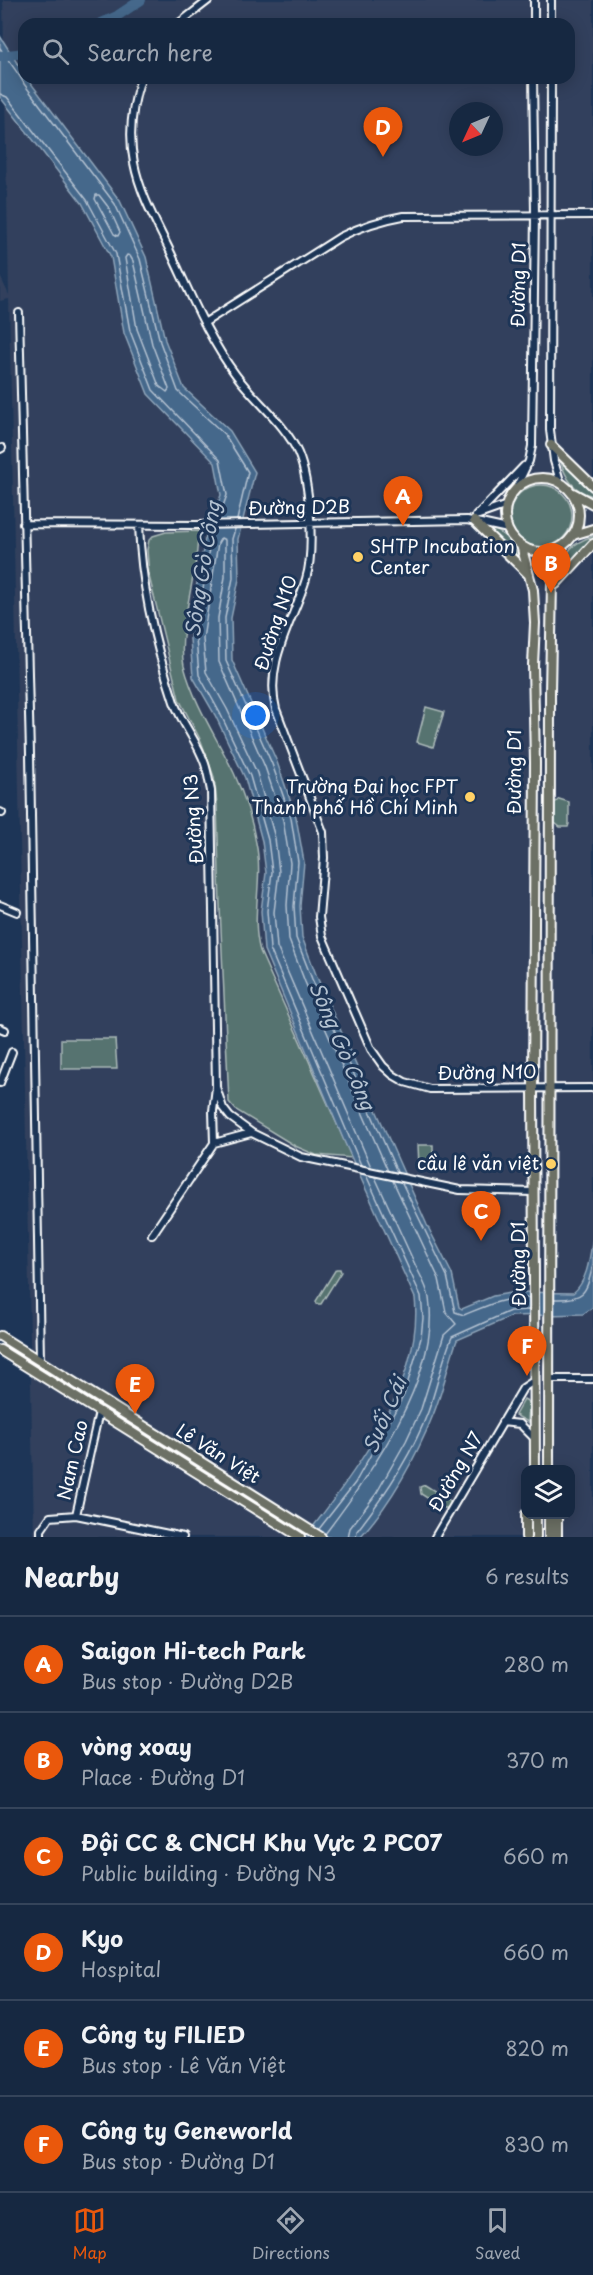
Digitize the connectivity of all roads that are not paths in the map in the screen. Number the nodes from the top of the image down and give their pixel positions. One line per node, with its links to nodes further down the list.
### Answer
1 (209, 0): 4 (street)
2 (534, 0): 5 (street)
3 (551, 0): 6 (street)
4 (186, 18)
5 (534, 18)
6 (551, 18)
7 (139, 84): 14 (street, Đường N10)
8 (533, 84): 10 (street, Đường D1)
9 (551, 84): 11 (street, Đường D1)
10 (535, 214): 11 (street); 14 (street); 16 (street, Đường D1)
11 (551, 214): 12 (street); 15 (street, Đường D1)
12 (593, 214)
13 (19, 313): 25 (street)
14 (204, 323): 24 (street, Đường N10)
15 (551, 445): 17 (street, Đường D1); 18 (main road)
16 (529, 461): 19 (street, Đường D1); 23 (street)
17 (561, 484): 19 (main road); 20 (main road)
18 (593, 486)
19 (515, 490): 22 (main road)
20 (571, 492): 21 (main road); 29 (main road)
21 (593, 504)
22 (507, 505): 23 (street, Đường D2B); 27 (main road)
23 (472, 519): 24 (street, Đường D2B); 27 (street, Đường D2B); 34 (main road)
24 (309, 522): 26 (street, Đường D2B); 45 (street, Đường N10)
25 (23, 524): 26 (street, Đường D2B); 53 (street)
26 (139, 525): 43 (street, Đường N3)
27 (508, 529): 31 (main road)
28 (593, 530): 29 (main road)
29 (573, 535): 32 (main road)
30 (593, 544): 35 (main road)
31 (521, 545): 32 (main road); 34 (main road, Đường D1)
32 (561, 547): 33 (main road, Đường D1)
33 (554, 574): 35 (main road, Đường D1); 36 (main road, Đường D1)
34 (530, 576): 37 (main road, Đường D1)
35 (555, 588): 36 (main road, Đường D1)
36 (550, 693): 38 (main road, Đường D1)
37 (535, 872): 38 (main road); 45 (main road, Đường D1)
38 (549, 872): 44 (main road, Đường D1)
39 (0, 906): 40 (street)
40 (17, 912)
41 (12, 1052): 42 (street)
42 (0, 1083)
43 (216, 1087): 47 (street, Đường N3); 48 (street, Đường N3)
44 (549, 1087): 45 (street, Đường N10); 46 (street, Đường N10); 54 (main road, Đường D1)
45 (533, 1088): 49 (main road, Đường D1)
46 (593, 1088)
47 (252, 1133): 48 (street); 49 (street, Đường N3)
48 (214, 1143): 50 (street)
49 (533, 1192): 56 (main road, Đường D1)
50 (152, 1235)
51 (0, 1336): 53 (main road, Lê Văn Việt)
52 (0, 1350): 58 (main road, Lê Văn Việt)
53 (40, 1361): 57 (main road, Lê Văn Việt)
54 (549, 1379): 55 (street); 62 (main road, Đường D1)
55 (593, 1379)
56 (535, 1380): 59 (street, Đường N7); 60 (main road, Đường D1)
57 (101, 1399): 58 (main road); 71 (main road, Lê Văn Việt)
58 (99, 1412): 63 (street, Nam Cao); 70 (main road, Lê Văn Việt)
59 (502, 1422): 60 (street, Đường N7); 72 (street, Đường N7)
60 (535, 1439): 61 (main road, Đường D1)
61 (534, 1465)
62 (550, 1465)
63 (76, 1515): 68 (street); 69 (street)
64 (526, 1519): 73 (main road)
65 (536, 1519): 74 (main road)
66 (549, 1519): 75 (main road)
67 (557, 1519): 76 (main road)
68 (41, 1533)
69 (183, 1537)
70 (300, 1537)
71 (321, 1537)
72 (435, 1537)
73 (526, 1537)
74 (536, 1537)
75 (549, 1537)
76 (557, 1537)

